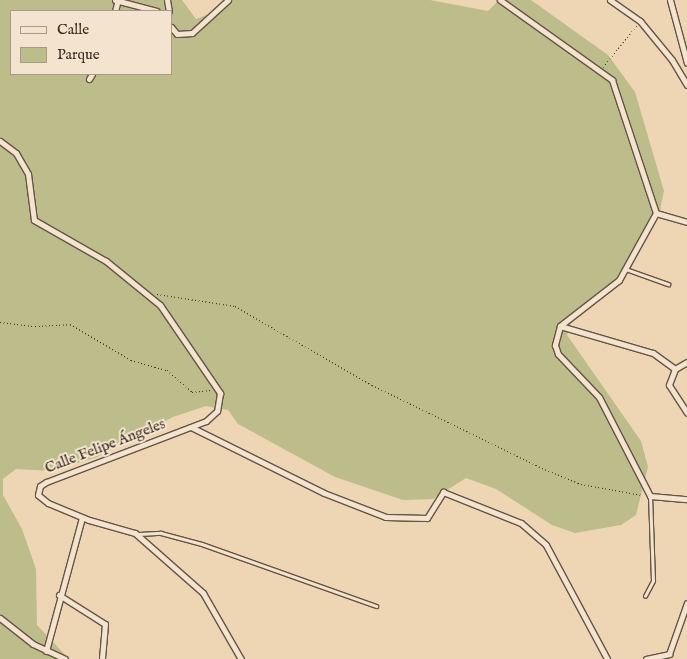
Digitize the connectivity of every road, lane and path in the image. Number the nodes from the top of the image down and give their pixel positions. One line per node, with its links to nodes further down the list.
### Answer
1 (116, 0): 6 (street)
2 (228, 0): 8 (street)
3 (500, 0): 10 (street)
4 (610, 0): 7 (street)
5 (670, 0): 9 (street)
6 (153, 10)
7 (640, 21): 10 (path); 11 (street)
8 (172, 28)
9 (687, 63)
10 (601, 69): 13 (street)
11 (687, 85)
12 (0, 141): 17 (street)
13 (656, 213): 14 (street); 15 (street)
14 (687, 222)
15 (625, 269): 16 (lane); 19 (street)
16 (668, 284)
17 (146, 293): 22 (street); 25 (path)
18 (0, 322): 22 (path)
19 (560, 326): 21 (street); 25 (street)
20 (687, 362): 21 (street)
21 (675, 369): 23 (street)
22 (218, 388): 24 (street, Calle Felipe Ángeles)
23 (687, 413)
24 (190, 427): 27 (street, Calle Felipe Ángeles); 38 (street)
25 (650, 496): 26 (street); 30 (lane)
26 (687, 499)
27 (82, 518): 28 (street, Calle Felipe Ángeles); 29 (street)
28 (137, 535): 32 (lane); 37 (street, Calle Felipe Ángeles)
29 (59, 595): 34 (street); 36 (street)
30 (645, 596)
31 (687, 603): 39 (street)
32 (376, 606)
33 (0, 618): 34 (street)
34 (46, 651): 35 (street)
35 (65, 659)
36 (102, 659)
37 (241, 659)
38 (607, 659)
39 (646, 659)

